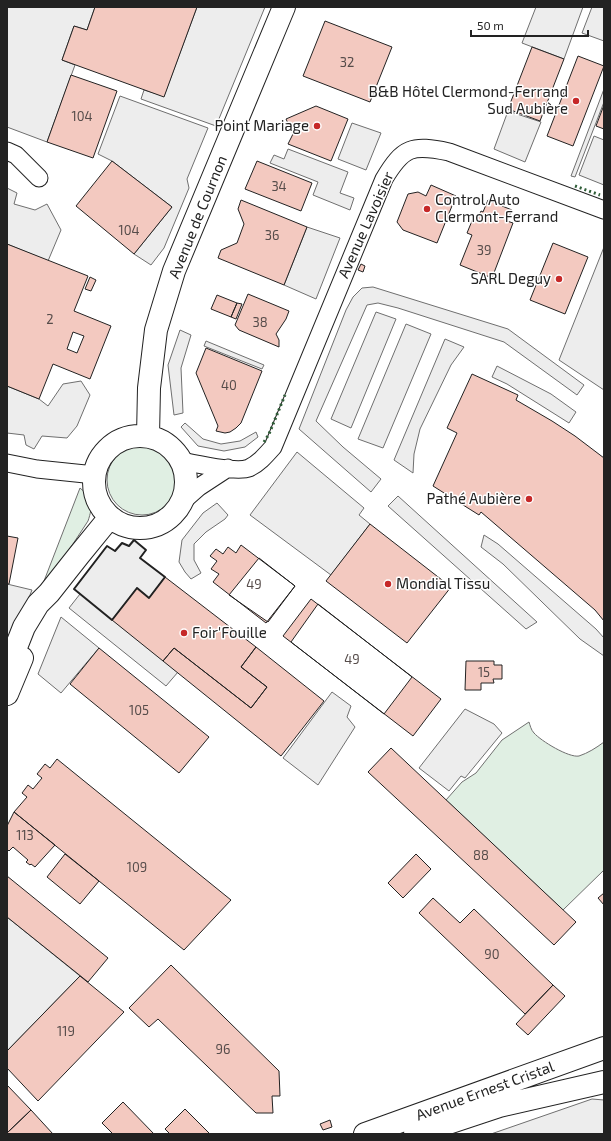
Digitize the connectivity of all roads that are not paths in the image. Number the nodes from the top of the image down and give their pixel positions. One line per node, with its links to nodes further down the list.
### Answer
1 (284, 7): 5 (main road, Avenue de Cournon)
2 (7, 151): 3 (street)
3 (39, 178)
4 (604, 210): 8 (street, Avenue Lavoisier)
5 (148, 436): 6 (main road); 9 (main road)
6 (182, 462): 8 (street, Avenue Lavoisier); 10 (main road)
7 (7, 463): 9 (street)
8 (228, 468): 10 (street)
9 (94, 475): 11 (main road)
10 (182, 502): 11 (main road)
11 (110, 517): 12 (main road)
12 (49, 593): 13 (main road); 14 (main road)
13 (7, 670)
14 (7, 694)
15 (604, 1048): 17 (main road, Avenue Ernest Cristal)
16 (604, 1082): 18 (main road, Avenue Ernest Cristal)
17 (365, 1134)
18 (415, 1134)

